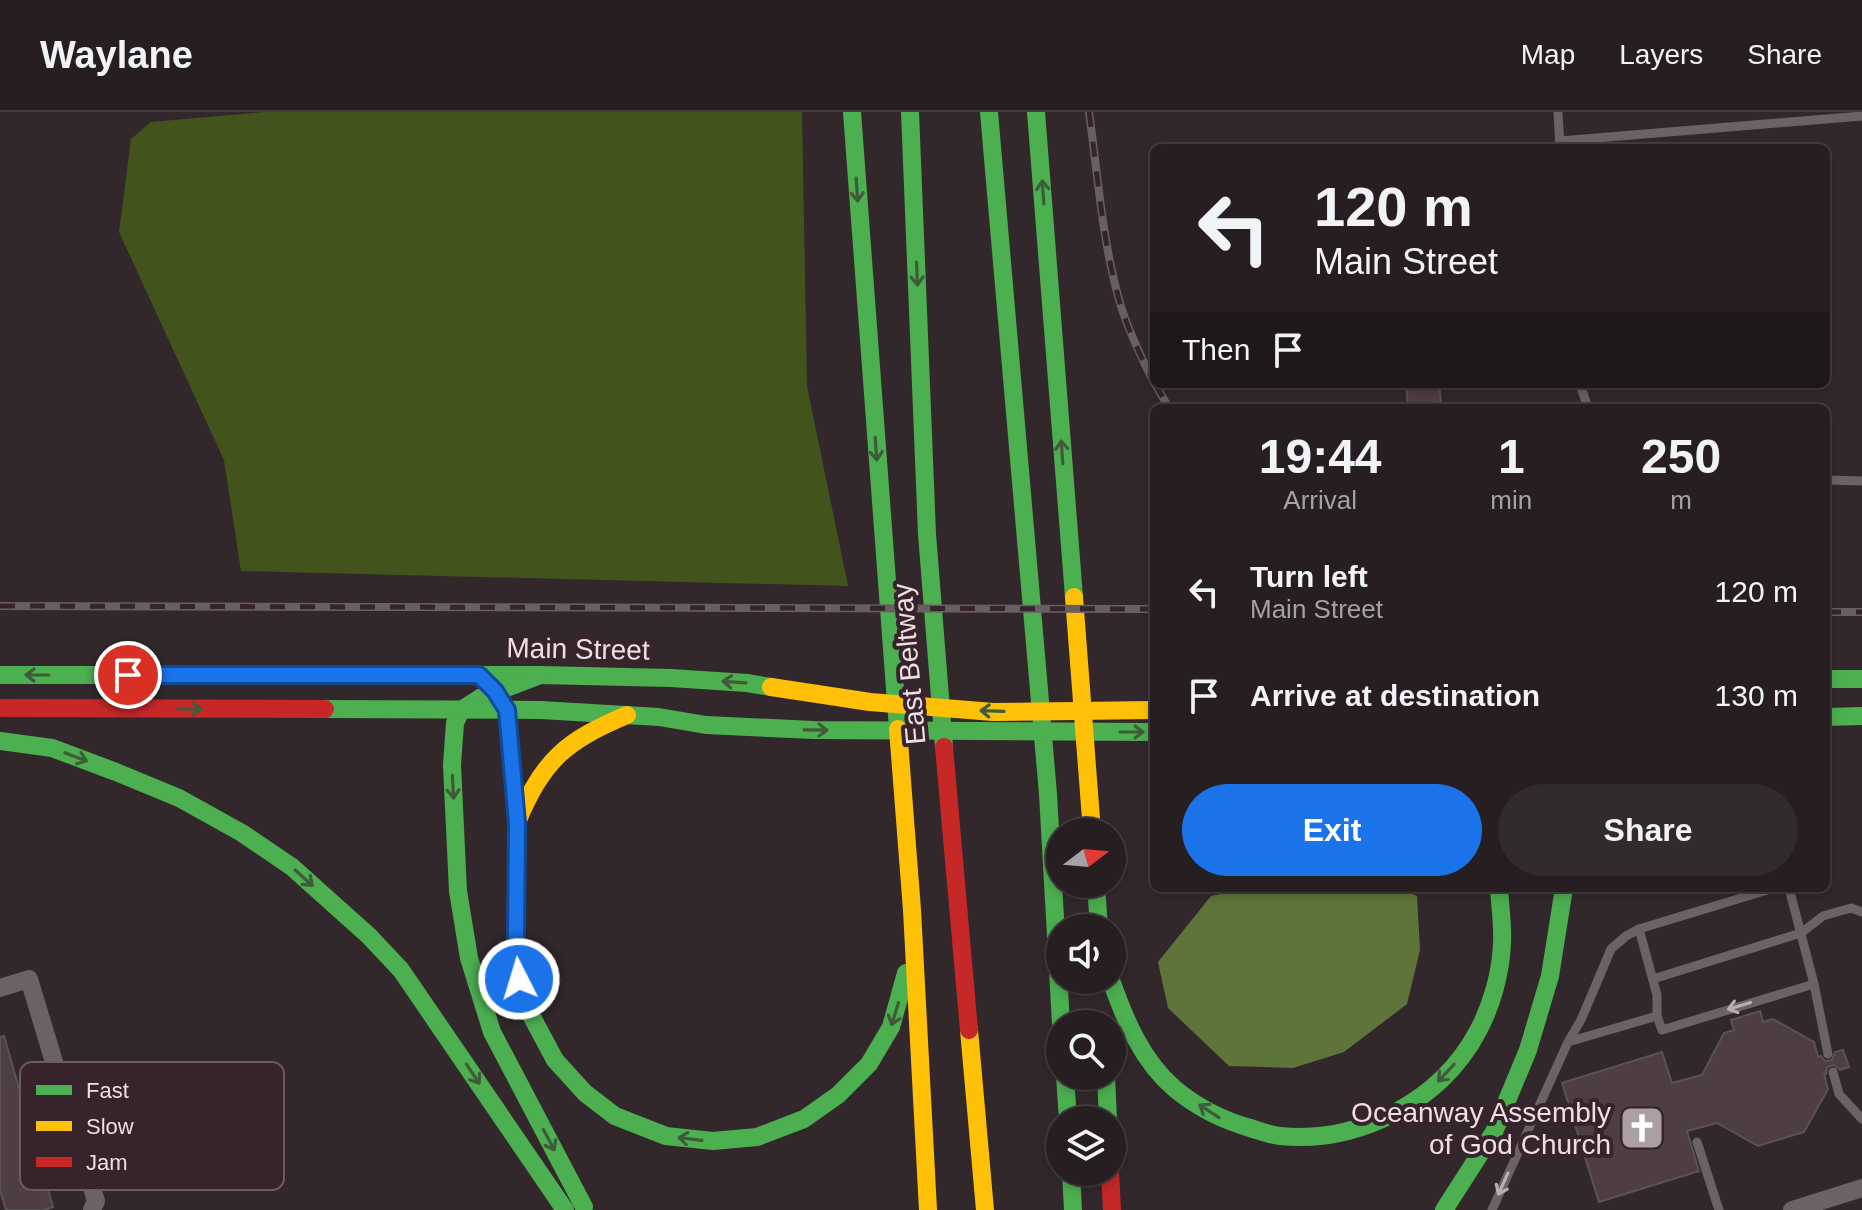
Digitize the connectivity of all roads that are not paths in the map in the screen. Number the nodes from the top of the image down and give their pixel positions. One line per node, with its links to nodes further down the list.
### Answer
1 (852, 112): 35 (main road, one-way to 35)
2 (910, 112): 59 (main road, East Beltway, one-way to 59)
3 (989, 112): 43 (main road)
4 (1036, 112): 25 (main road, one-way to 4)
5 (1558, 112): 7 (lane)
6 (1862, 116): 7 (lane)
7 (1560, 144)
8 (1830, 480): 9 (lane)
9 (1862, 481)
10 (0, 675): 11 (main road, Main Street, one-way to 10)
11 (479, 675): 12 (main road, Main Street); 15 (main road)
12 (540, 675): 15 (main road); 19 (main road, Main Street, one-way to 12)
13 (1830, 679): 14 (main road)
14 (1862, 679)
15 (495, 691): 17 (main road); 18 (main road)
16 (0, 708): 17 (main road, one-way to 17)
17 (461, 710): 18 (main road); 57 (main road, one-way to 57)
18 (507, 710): 20 (main road); 26 (main road)
19 (1150, 710)
20 (627, 715): 23 (main road, one-way to 23); 26 (main road)
21 (1862, 716): 22 (main road)
22 (1830, 717)
23 (1150, 732)
24 (0, 741): 56 (main road, one-way to 56)
25 (1091, 818)
26 (517, 823): 35 (main road, one-way to 26)
27 (1498, 892): 41 (main road, one-way to 41)
28 (1551, 892): 36 (main road)
29 (1563, 892): 36 (main road)
30 (1761, 892): 33 (lane)
31 (1790, 892): 34 (lane)
32 (1862, 912): 34 (lane)
33 (1639, 929): 37 (lane); 45 (lane)
34 (1801, 933): 37 (lane); 38 (lane)
35 (914, 938): 58 (main road)
36 (1550, 976): 62 (main road)
37 (1653, 979): 44 (lane)
38 (1814, 984): 44 (lane, one-way to 44); 46 (lane)
39 (0, 988): 47 (street)
40 (1102, 994): 42 (main road)
41 (1116, 994)
42 (1103, 1009)
43 (1060, 1010)
44 (1657, 1016): 45 (lane)
45 (1568, 1042): 63 (lane, one-way to 63)
46 (1828, 1054)
47 (54, 1062)
48 (1833, 1072): 49 (lane)
49 (1862, 1119)
50 (1697, 1142): 64 (lane)
51 (1072, 1186): 60 (main road)
52 (1111, 1186): 61 (main road)
53 (1862, 1188): 65 (street)
54 (93, 1190): 55 (street)
55 (92, 1210)
56 (565, 1210)
57 (586, 1210)
58 (928, 1210)
59 (985, 1210)
60 (1073, 1210)
61 (1112, 1210)
62 (1444, 1210)
63 (1492, 1210)
64 (1719, 1210)
65 (1792, 1210)

